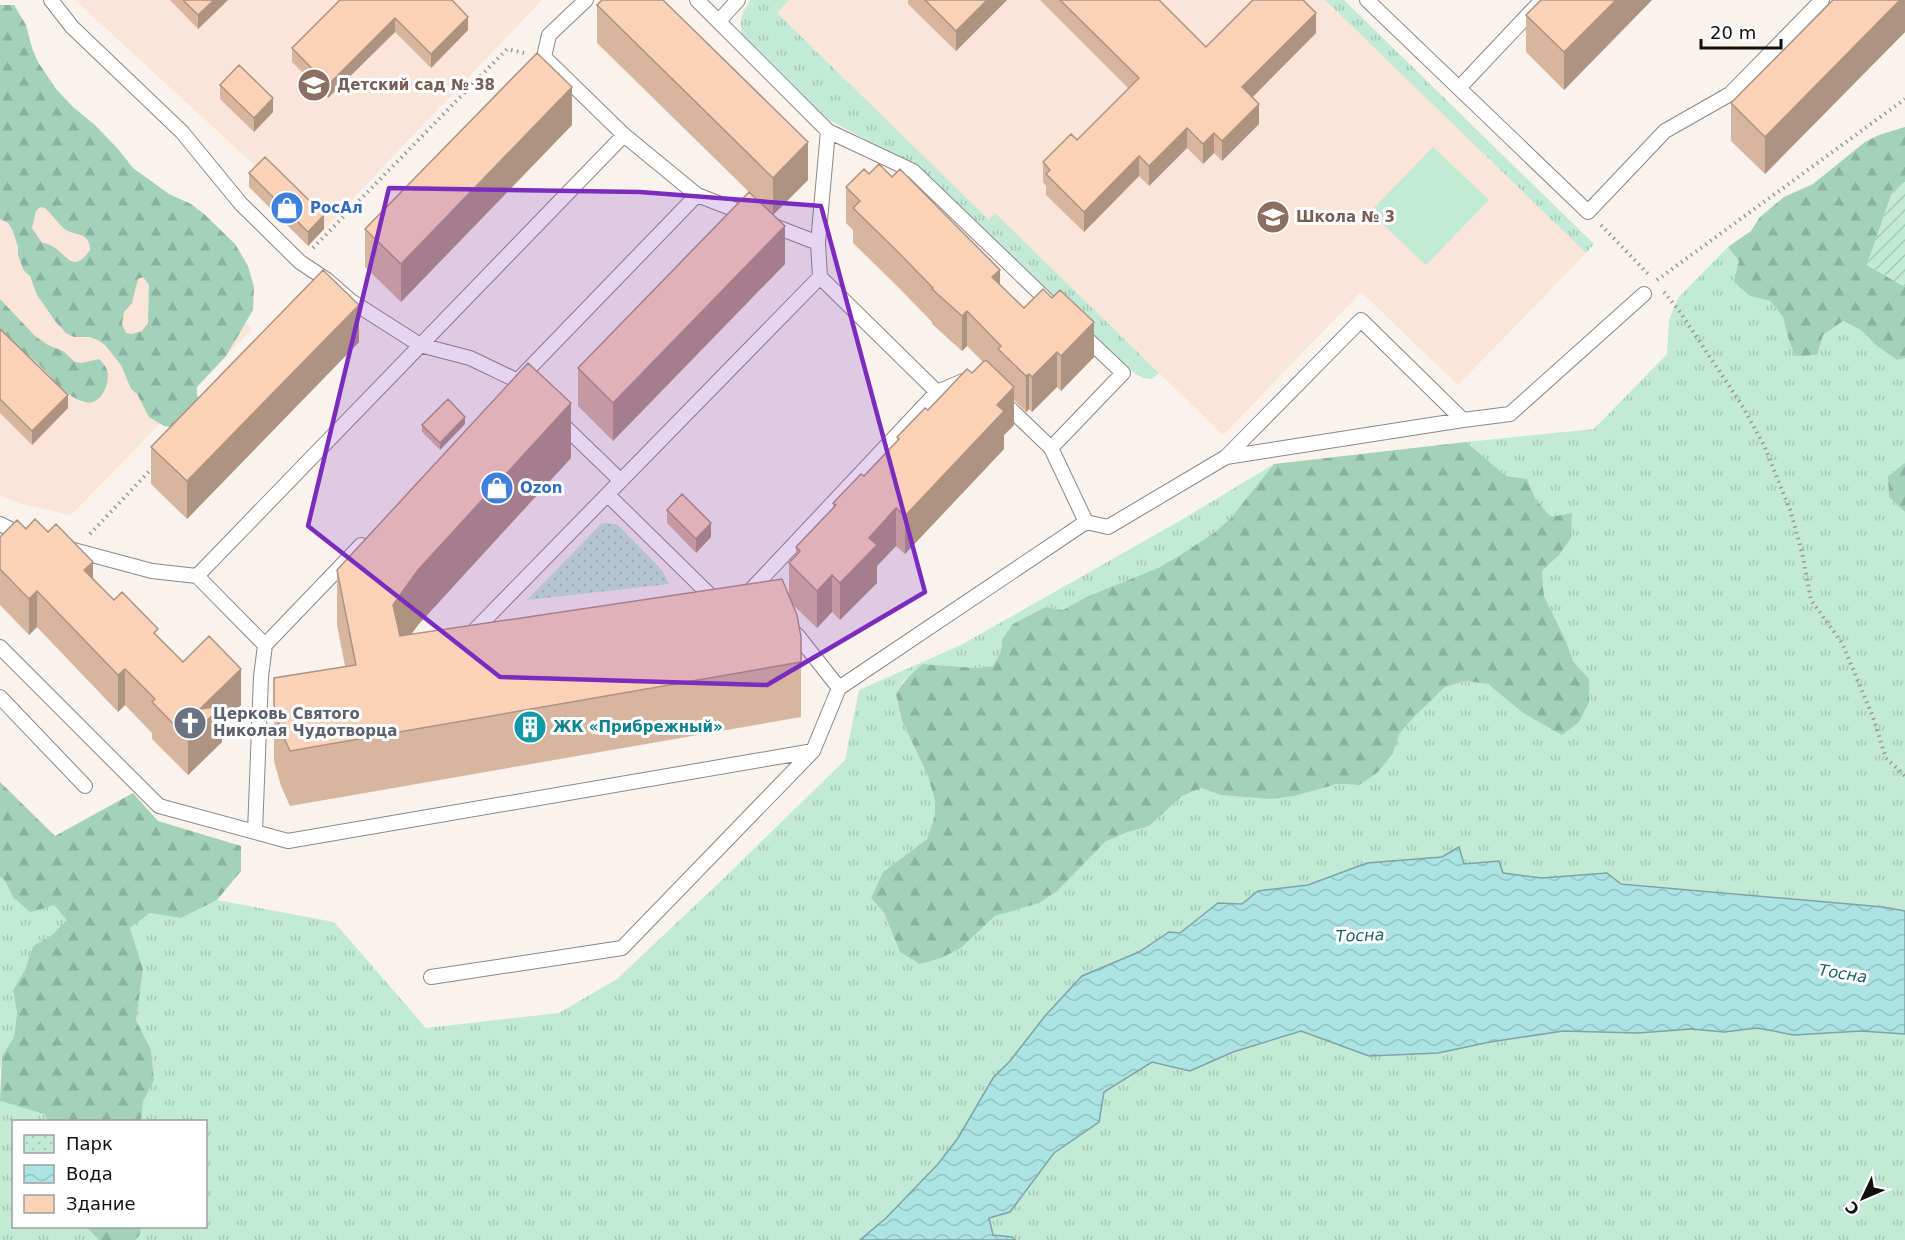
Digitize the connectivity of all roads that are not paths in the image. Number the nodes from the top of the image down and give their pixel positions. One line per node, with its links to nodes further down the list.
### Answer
1 (51, 0): 16 (lane)
2 (586, 0): 11 (lane)
3 (697, 0): 8 (lane)
4 (738, 0): 8 (lane)
5 (1367, 0): 9 (lane)
6 (1542, 0): 9 (lane)
7 (1822, 0): 9 (lane)
8 (718, 21): 10 (lane)
9 (1459, 88)
10 (828, 131): 13 (lane); 22 (lane)
11 (624, 135): 12 (lane); 16 (lane)
12 (697, 195): 13 (lane); 17 (lane)
13 (818, 243): 14 (lane)
14 (820, 278): 18 (lane); 24 (lane)
15 (1644, 294): 21 (lane)
16 (420, 345): 17 (lane); 31 (lane)
17 (514, 385): 19 (lane)
18 (938, 392): 22 (lane); 25 (lane)
19 (535, 397)
20 (552, 414): 24 (lane)
21 (1463, 420): 23 (lane); 23 (lane)
22 (1051, 448): 26 (lane)
23 (1226, 457): 26 (lane)
24 (621, 482): 25 (lane)
25 (608, 495): 35 (lane)
26 (1086, 522): 36 (lane)
27 (0, 524): 29 (lane)
28 (371, 534): 33 (lane)
29 (33, 539)
30 (54, 544): 31 (lane)
31 (197, 576): 33 (lane)
32 (782, 621): 36 (lane)
33 (265, 645): 40 (lane)
34 (0, 647): 40 (lane)
35 (467, 648)
36 (839, 688): 38 (lane)
37 (0, 697): 39 (lane)
38 (813, 751): 40 (lane); 41 (lane)
39 (85, 786)
40 (255, 832)
41 (432, 977)

